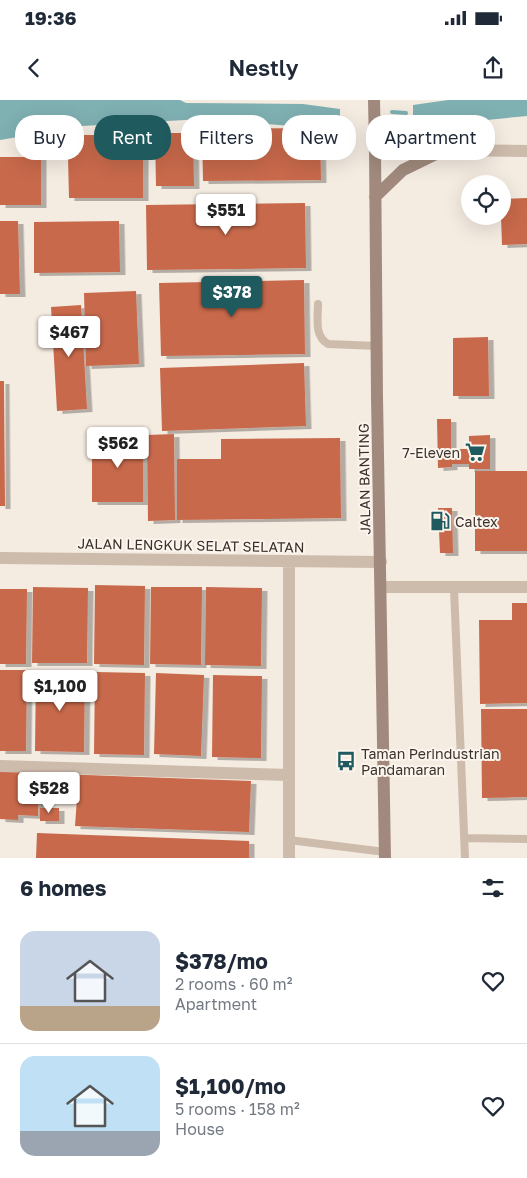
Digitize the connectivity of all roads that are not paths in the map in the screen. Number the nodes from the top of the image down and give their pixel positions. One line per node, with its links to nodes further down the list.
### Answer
1 (374, 100): 2 (main road, JALAN BANTING)
2 (375, 115)
3 (495, 151): 4 (street)
4 (527, 151)
5 (376, 160): 7 (main road, JALAN BANTING)
6 (423, 160): 7 (main road)
7 (375, 197): 9 (main road, JALAN BANTING)
8 (318, 304): 9 (lane)
9 (376, 346): 12 (main road, JALAN BANTING)
10 (0, 558): 11 (street, JALAN LENGKUK SELAT SELATAN)
11 (289, 562): 12 (street, JALAN LENGKUK SELAT SELATAN); 17 (street)
12 (381, 562): 13 (main road, JALAN BANTING)
13 (381, 587): 14 (street); 21 (main road, JALAN BANTING)
14 (454, 588): 15 (street); 18 (lane)
15 (527, 588)
16 (0, 766): 17 (street)
17 (289, 775): 20 (street)
18 (465, 838): 19 (lane); 23 (lane)
19 (527, 839)
20 (289, 840): 21 (lane); 22 (street)
21 (385, 855)
22 (289, 858)
23 (465, 858)

